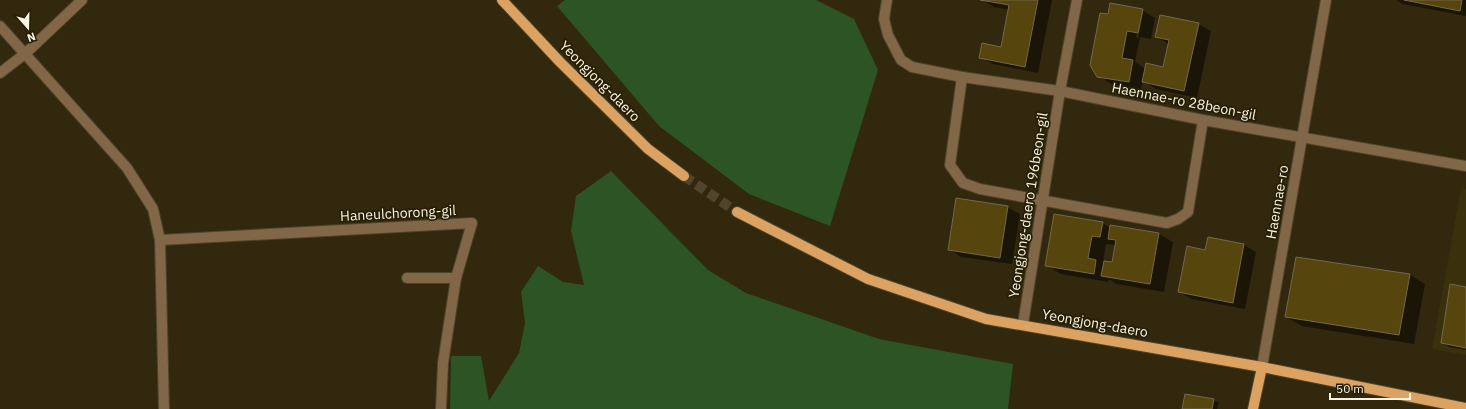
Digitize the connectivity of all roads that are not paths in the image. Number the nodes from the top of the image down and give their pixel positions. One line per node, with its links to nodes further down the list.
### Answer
1 (82, 0): 7 (street)
2 (502, 0): 14 (main road, Yeongjong-daero)
3 (887, 0): 9 (street)
4 (1077, 0): 10 (street, Yeongjong-daero 196beon-gil)
5 (1326, 0): 12 (street, Haennae-ro)
6 (0, 26): 7 (street)
7 (26, 53): 8 (street); 17 (street)
8 (0, 73)
9 (962, 77): 10 (street); 15 (street)
10 (1060, 91): 11 (street, Haennae-ro 28beon-gil); 15 (street, Yeongjong-daero 196beon-gil)
11 (1203, 120): 12 (street, Haennae-ro 28beon-gil); 15 (street)
12 (1302, 137): 13 (street, Haennae-ro 28beon-gil); 21 (street, Haennae-ro)
13 (1466, 166)
14 (684, 176)
15 (1042, 201): 20 (street, Yeongjong-daero 196beon-gil)
16 (737, 212): 20 (main road, Yeongjong-daero)
17 (160, 240): 19 (street, Haneulchorong-gil); 23 (street)
18 (407, 278): 19 (street)
19 (456, 278): 24 (street, Haneulchorong-gil)
20 (1023, 324): 21 (main road, Yeongjong-daero)
21 (1262, 367): 22 (main road, Yeongjong-daero); 25 (main road, Haennae-ro)
22 (1466, 408)
23 (164, 409)
24 (441, 409)
25 (1253, 409)

